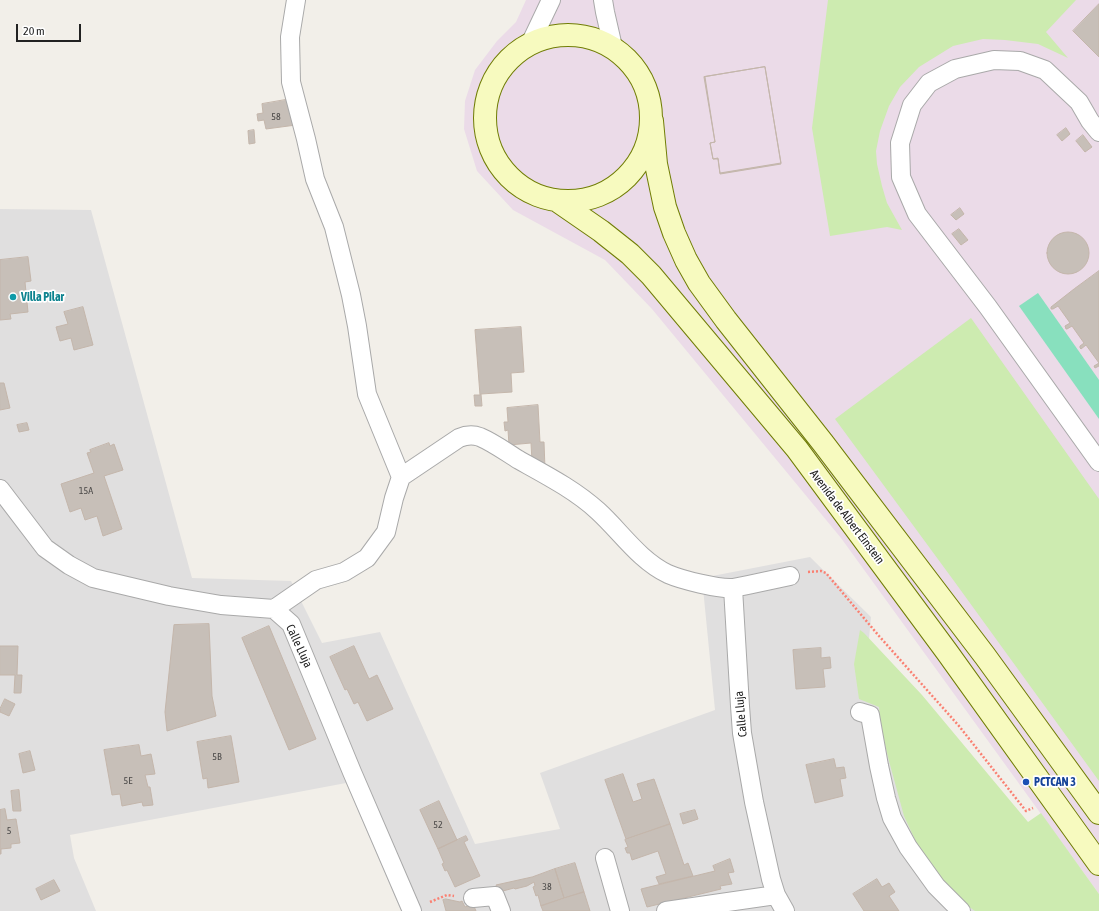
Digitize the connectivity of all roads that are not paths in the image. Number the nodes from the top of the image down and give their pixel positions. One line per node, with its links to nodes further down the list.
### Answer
1 (296, 0): 10 (street)
2 (551, 0): 4 (street)
3 (603, 0): 5 (street)
4 (531, 42): 5 (main road); 8 (main road)
5 (613, 46): 6 (main road)
6 (652, 121): 8 (main road); 16 (main road)
7 (1099, 132): 9 (street)
8 (559, 202): 18 (main road, Avenida de Albert Einstein)
9 (1099, 462)
10 (401, 477): 13 (street); 14 (street)
11 (0, 489): 14 (street)
12 (790, 576): 13 (street)
13 (733, 588): 19 (street, Calle Lluja)
14 (274, 609): 21 (street, Calle Lluja)
15 (860, 712): 26 (street)
16 (1099, 813)
17 (605, 858): 23 (street)
18 (1099, 864)
19 (776, 895): 24 (street); 25 (street, Calle Lluja)
20 (473, 898): 22 (street)
21 (412, 910)
22 (501, 911)
23 (620, 911)
24 (666, 911)
25 (785, 911)
26 (961, 911)

